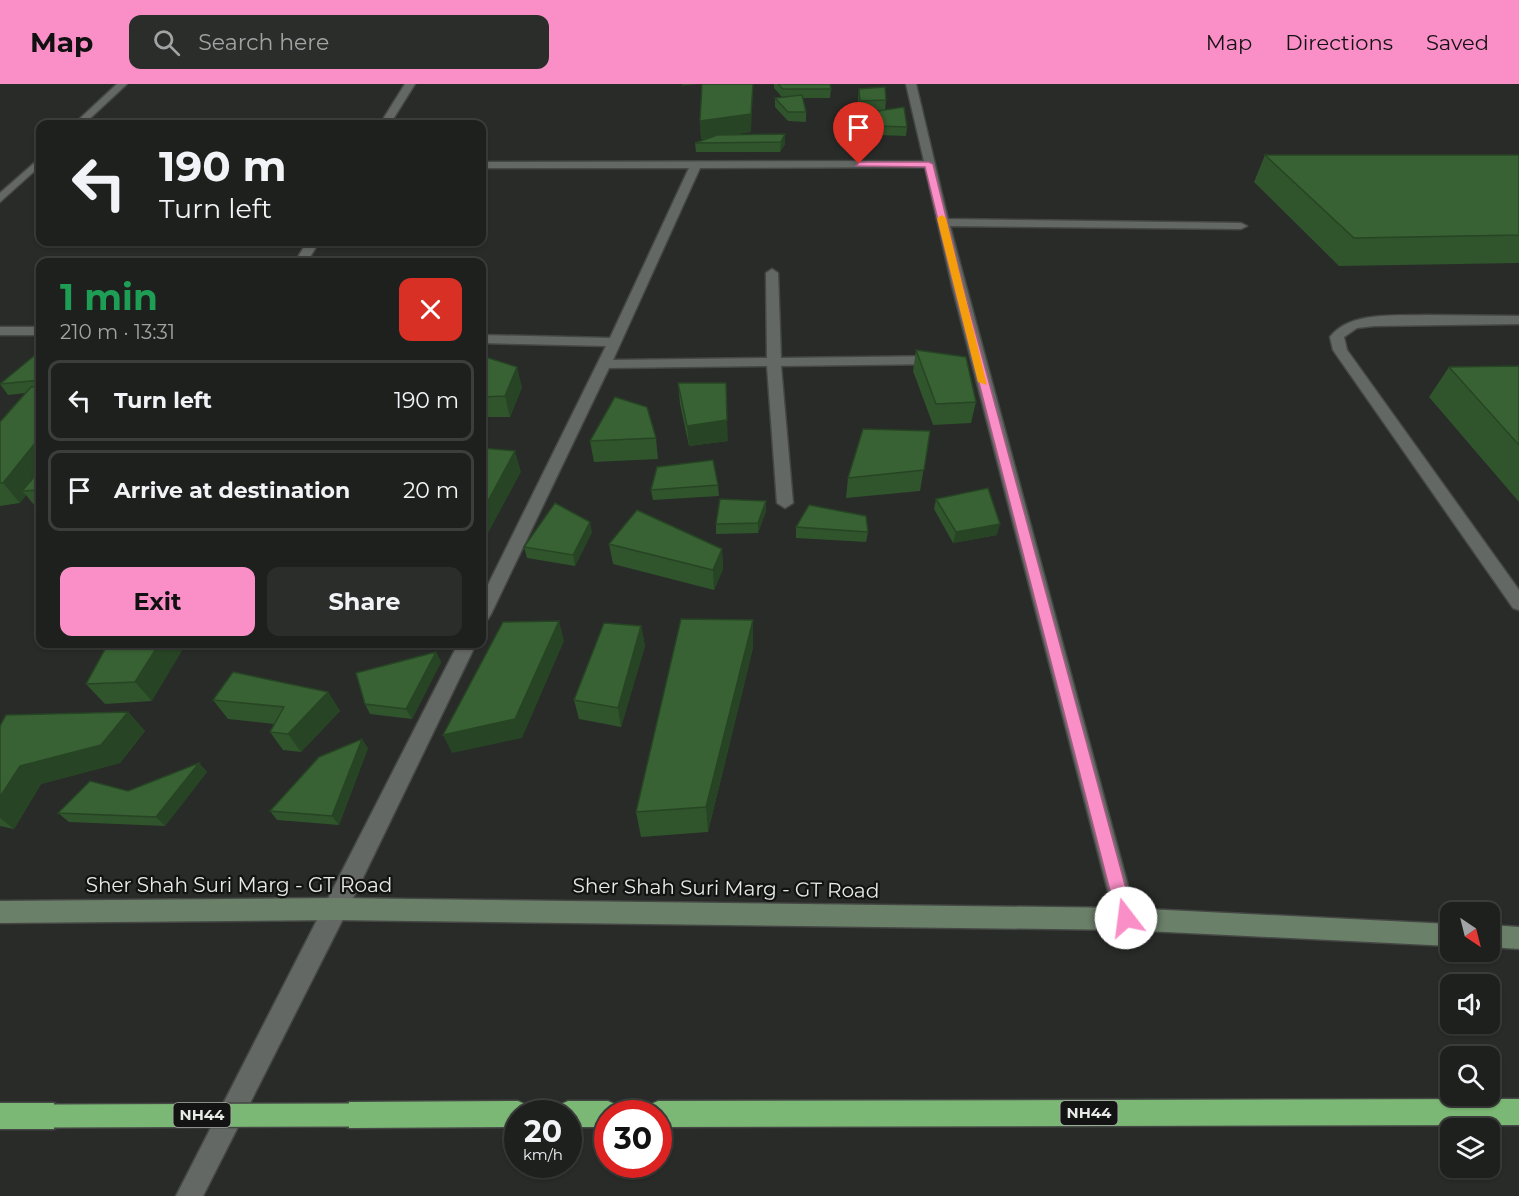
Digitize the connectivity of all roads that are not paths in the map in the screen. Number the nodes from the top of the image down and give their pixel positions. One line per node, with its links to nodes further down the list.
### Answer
1 (122, 84): 4 (street)
2 (410, 84): 5 (street)
3 (911, 84): 6 (street)
4 (83, 120)
5 (388, 120)
6 (929, 164): 9 (street); 11 (street)
7 (36, 165): 10 (street)
8 (486, 165): 9 (street)
9 (696, 165): 18 (street)
10 (0, 199)
11 (943, 222): 12 (street); 19 (street)
12 (1241, 226)
13 (772, 273): 20 (street)
14 (1519, 320): 23 (street)
15 (0, 331): 16 (street)
16 (36, 331)
17 (486, 339): 18 (street)
18 (615, 342): 21 (street)
19 (966, 359): 20 (street); 28 (street)
20 (774, 362): 21 (street); 22 (street)
21 (604, 364): 24 (street)
22 (785, 503)
23 (1519, 603)
24 (486, 606)
25 (465, 648): 26 (street)
26 (336, 909): 27 (street, Sher Shah Suri Marg - GT Road); 28 (street, Sher Shah Suri Marg - GT Road); 36 (street)
27 (0, 912)
28 (1126, 918): 29 (street, Sher Shah Suri Marg - GT Road)
29 (1440, 934)
30 (1500, 937): 31 (street)
31 (1519, 938)
32 (1519, 1112): 34 (highway, NH44)
33 (504, 1114): 35 (highway, NH44, bridge)
34 (672, 1114)
35 (0, 1116)
36 (189, 1196)

